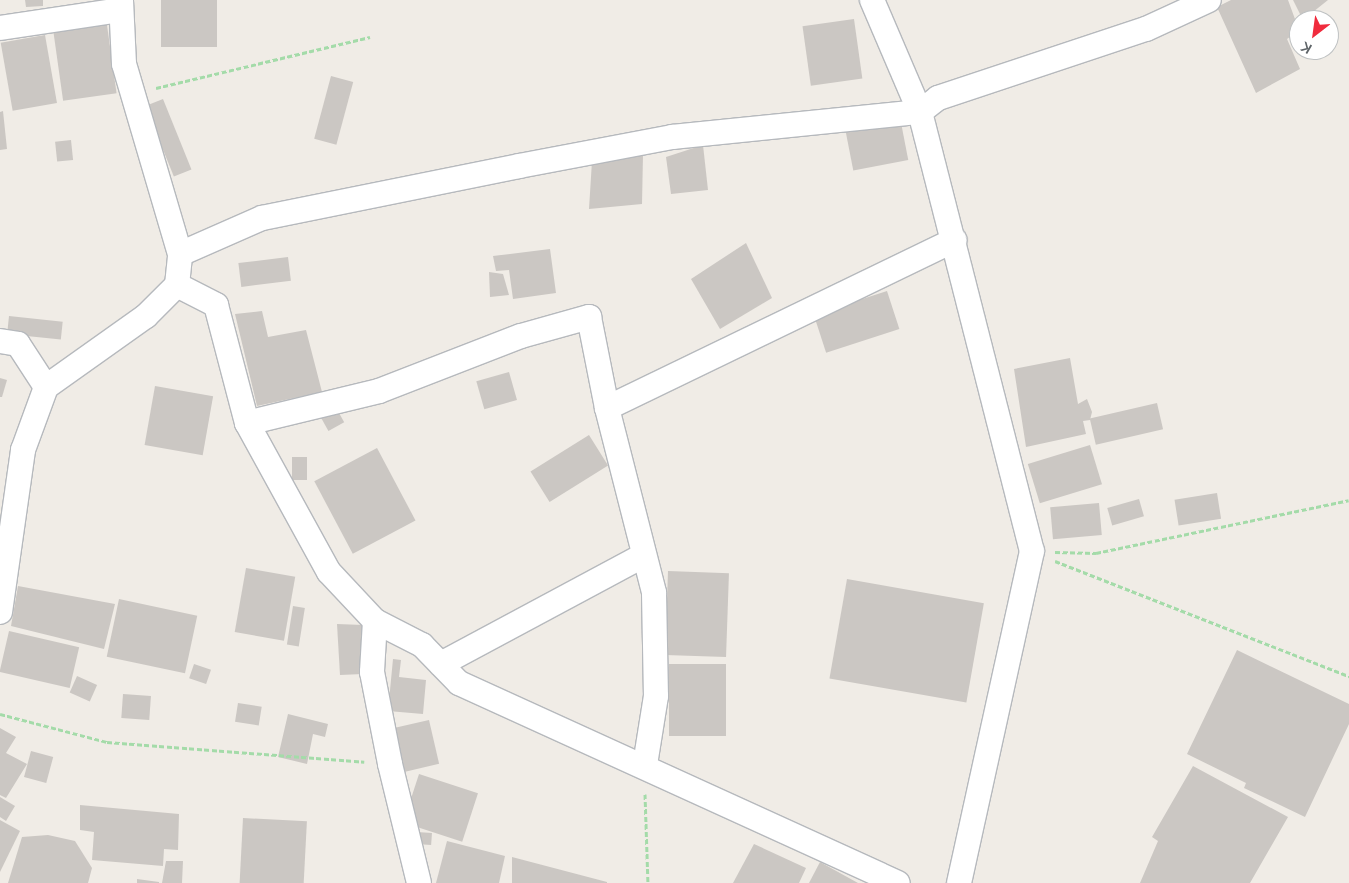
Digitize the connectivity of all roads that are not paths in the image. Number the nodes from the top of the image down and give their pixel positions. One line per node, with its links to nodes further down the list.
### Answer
1 (872, 0): 5 (street)
2 (1209, 0): 5 (street)
3 (121, 5): 4 (street); 7 (street)
4 (0, 28)
5 (920, 112): 6 (street); 7 (street)
6 (955, 240): 11 (street); 20 (street)
7 (180, 254): 8 (street)
8 (177, 285): 10 (street); 12 (street)
9 (0, 341): 10 (street)
10 (46, 387): 14 (street)
11 (607, 408): 12 (street); 13 (street)
12 (247, 423): 15 (street)
13 (644, 555): 16 (street); 17 (street)
14 (0, 612)
15 (375, 621): 16 (street); 18 (street)
16 (441, 664): 17 (street)
17 (644, 765): 19 (street)
18 (419, 883)
19 (898, 883)
20 (958, 883)

